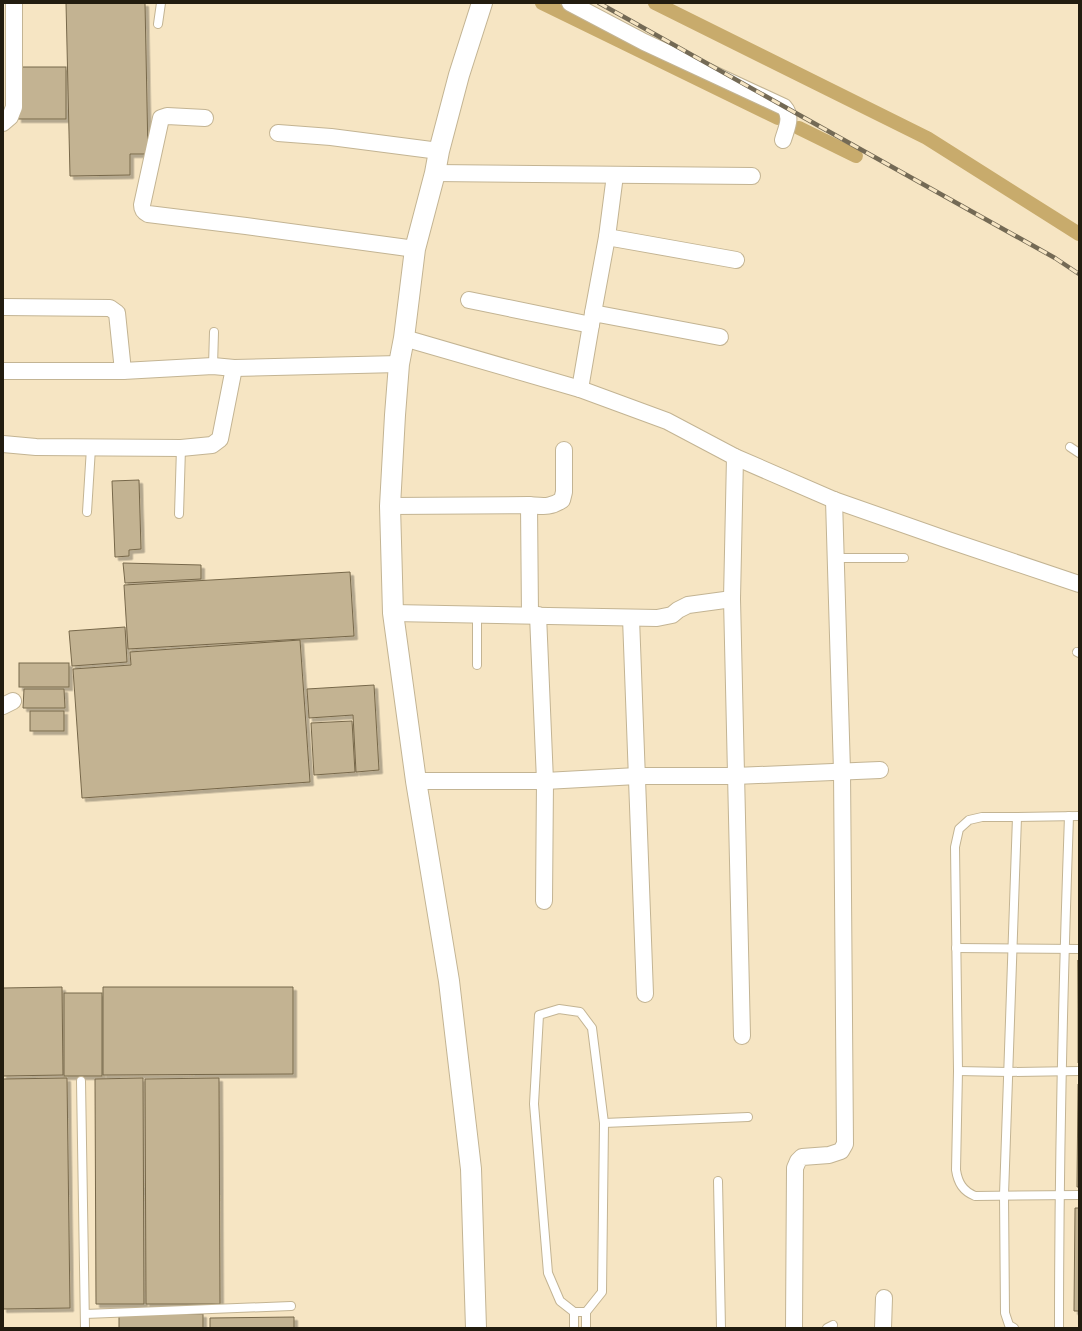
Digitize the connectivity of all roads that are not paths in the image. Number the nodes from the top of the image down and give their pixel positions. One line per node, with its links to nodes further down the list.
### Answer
1 (14, 3): 7 (street)
2 (161, 3): 5 (lane)
3 (482, 3): 10 (street)
4 (570, 3): 9 (street)
5 (158, 24)
6 (205, 118): 15 (street)
7 (3, 123)
8 (278, 133): 10 (street)
9 (783, 140)
10 (439, 151): 11 (street)
11 (435, 173): 12 (street); 15 (street)
12 (615, 175): 13 (street); 14 (street)
13 (752, 176)
14 (607, 237): 16 (street); 19 (street)
15 (415, 249): 22 (street)
16 (736, 260)
17 (469, 300): 19 (street)
18 (3, 307): 27 (street)
19 (592, 319): 21 (street); 28 (street)
20 (214, 332): 24 (lane)
21 (720, 337)
22 (404, 338): 23 (street); 28 (street)
23 (399, 364): 25 (street); 38 (street)
24 (213, 366): 25 (street); 27 (street)
25 (234, 368): 32 (street)
26 (3, 371): 27 (street)
27 (123, 371)
28 (580, 389): 35 (street)
29 (3, 444): 31 (street)
30 (1070, 447): 34 (lane)
31 (91, 448): 32 (street); 39 (lane)
32 (181, 448): 40 (lane)
33 (564, 450): 37 (street)
34 (1079, 453)
35 (735, 457): 36 (street); 44 (street)
36 (834, 500): 41 (street); 43 (street)
37 (529, 505): 38 (street); 47 (street)
38 (390, 506): 45 (street)
39 (87, 512)
40 (179, 514)
41 (836, 558): 42 (lane); 51 (street)
42 (904, 558)
43 (1079, 584)
44 (732, 599): 48 (street); 53 (street)
45 (393, 613): 46 (street); 54 (street)
46 (477, 614): 47 (street); 49 (lane)
47 (534, 615): 48 (street); 55 (street)
48 (631, 618): 52 (street)
49 (477, 665)
50 (880, 770): 51 (street)
51 (842, 771): 53 (street); 87 (street)
52 (637, 776): 53 (street); 55 (street); 64 (street)
53 (736, 776): 65 (street)
54 (416, 781): 55 (street); 83 (street)
55 (544, 781): 59 (street)
56 (1069, 816): 57 (lane); 58 (lane); 62 (lane)
57 (1079, 816)
58 (1017, 817): 60 (lane); 61 (lane)
59 (544, 900)
60 (956, 948): 61 (lane); 66 (lane)
61 (1013, 948): 62 (lane); 67 (lane)
62 (1065, 949): 63 (lane); 68 (lane)
63 (1079, 949)
64 (645, 994)
65 (742, 1036)
66 (958, 1071): 67 (lane); 76 (lane)
67 (1009, 1072): 68 (lane); 76 (lane)
68 (1063, 1072): 69 (lane); 74 (lane)
69 (1079, 1072)
70 (81, 1081): 81 (lane)
71 (748, 1117): 72 (lane)
72 (604, 1123): 79 (lane); 80 (lane)
73 (718, 1181): 86 (lane)
74 (1059, 1195): 75 (lane); 76 (lane); 90 (lane)
75 (1079, 1195)
76 (1004, 1196): 89 (lane)
77 (884, 1298): 88 (street)
78 (291, 1306): 81 (lane)
79 (574, 1312): 80 (lane); 84 (lane)
80 (586, 1312): 85 (lane)
81 (85, 1314): 82 (lane)
82 (85, 1328)
83 (476, 1328)
84 (574, 1328)
85 (586, 1328)
86 (721, 1328)
87 (794, 1328)
88 (883, 1328)
89 (1014, 1328)
90 (1059, 1328)

